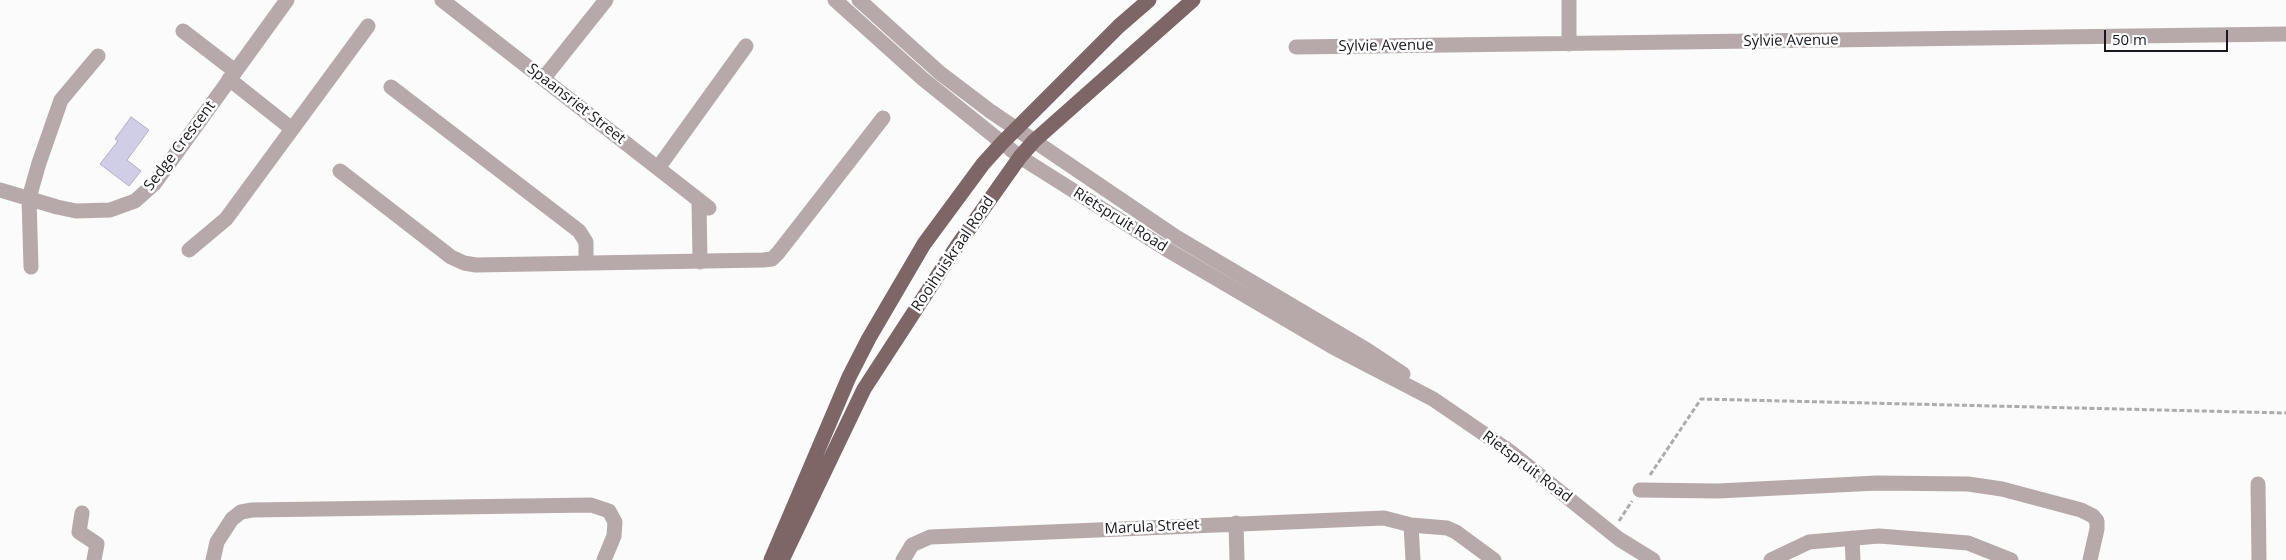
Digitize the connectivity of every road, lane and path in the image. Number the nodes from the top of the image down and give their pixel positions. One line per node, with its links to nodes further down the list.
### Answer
1 (286, 0): 16 (street, Sedge Crescent)
2 (442, 0): 17 (street, Spaansriet Street)
3 (606, 0): 17 (street)
4 (835, 0): 23 (street, Rietspruit Road)
5 (860, 0): 20 (street, Rietspruit Road)
6 (1150, 0): 20 (main road, Rooihuiskraal Road)
7 (1192, 0): 22 (main road, Rooihuiskraal Road)
8 (1569, 0): 12 (street)
9 (368, 26): 21 (street)
10 (183, 31): 16 (street)
11 (2286, 34): 12 (street, Sylvie Avenue)
12 (1569, 44): 14 (street, Sylvie Avenue)
13 (746, 46): 25 (street)
14 (1296, 47)
15 (98, 56): 28 (street)
16 (232, 75): 21 (street); 28 (street, Sedge Crescent)
17 (543, 78): 25 (street, Spaansriet Street)
18 (391, 87): 31 (street)
19 (883, 118): 30 (street)
20 (1016, 128): 22 (street, Rietspruit Road); 23 (main road, Rooihuiskraal Road)
21 (292, 129): 29 (street)
22 (1034, 141): 24 (main road, Rooihuiskraal Road); 33 (street, Rietspruit Road)
23 (1002, 143): 24 (street, Rietspruit Road); 45 (main road, Rooihuiskraal Road)
24 (1020, 157): 33 (street, Rietspruit Road); 46 (main road, Rooihuiskraal Road)
25 (658, 168): 30 (street, Spaansriet Street)
26 (340, 171): 31 (street)
27 (0, 190): 28 (street, Sedge Crescent)
28 (29, 198): 32 (street)
29 (189, 250)
30 (700, 262): 31 (street)
31 (586, 263)
32 (31, 267)
33 (1433, 399): 40 (street, Rietspruit Road)
34 (2286, 413): 36 (path)
35 (2258, 484): 57 (street)
36 (1640, 490): 40 (path); 56 (street)
37 (82, 513): 42 (street)
38 (1236, 523): 39 (street, Marula Street); 47 (street, Marula Street); 48 (street)
39 (1411, 525): 49 (street); 50 (street, Marula Street)
40 (1615, 536): 51 (street, Rietspruit Road); 52 (street, Rietspruit Road)
41 (1852, 538): 53 (street); 54 (street); 55 (street)
42 (94, 560)
43 (213, 560): 44 (street)
44 (604, 560)
45 (771, 560)
46 (782, 560)
47 (903, 560)
48 (1237, 560)
49 (1413, 560)
50 (1494, 560)
51 (1630, 560)
52 (1653, 560)
53 (1771, 560)
54 (1853, 560)
55 (2011, 560)
56 (2090, 560)
57 (2259, 560)

